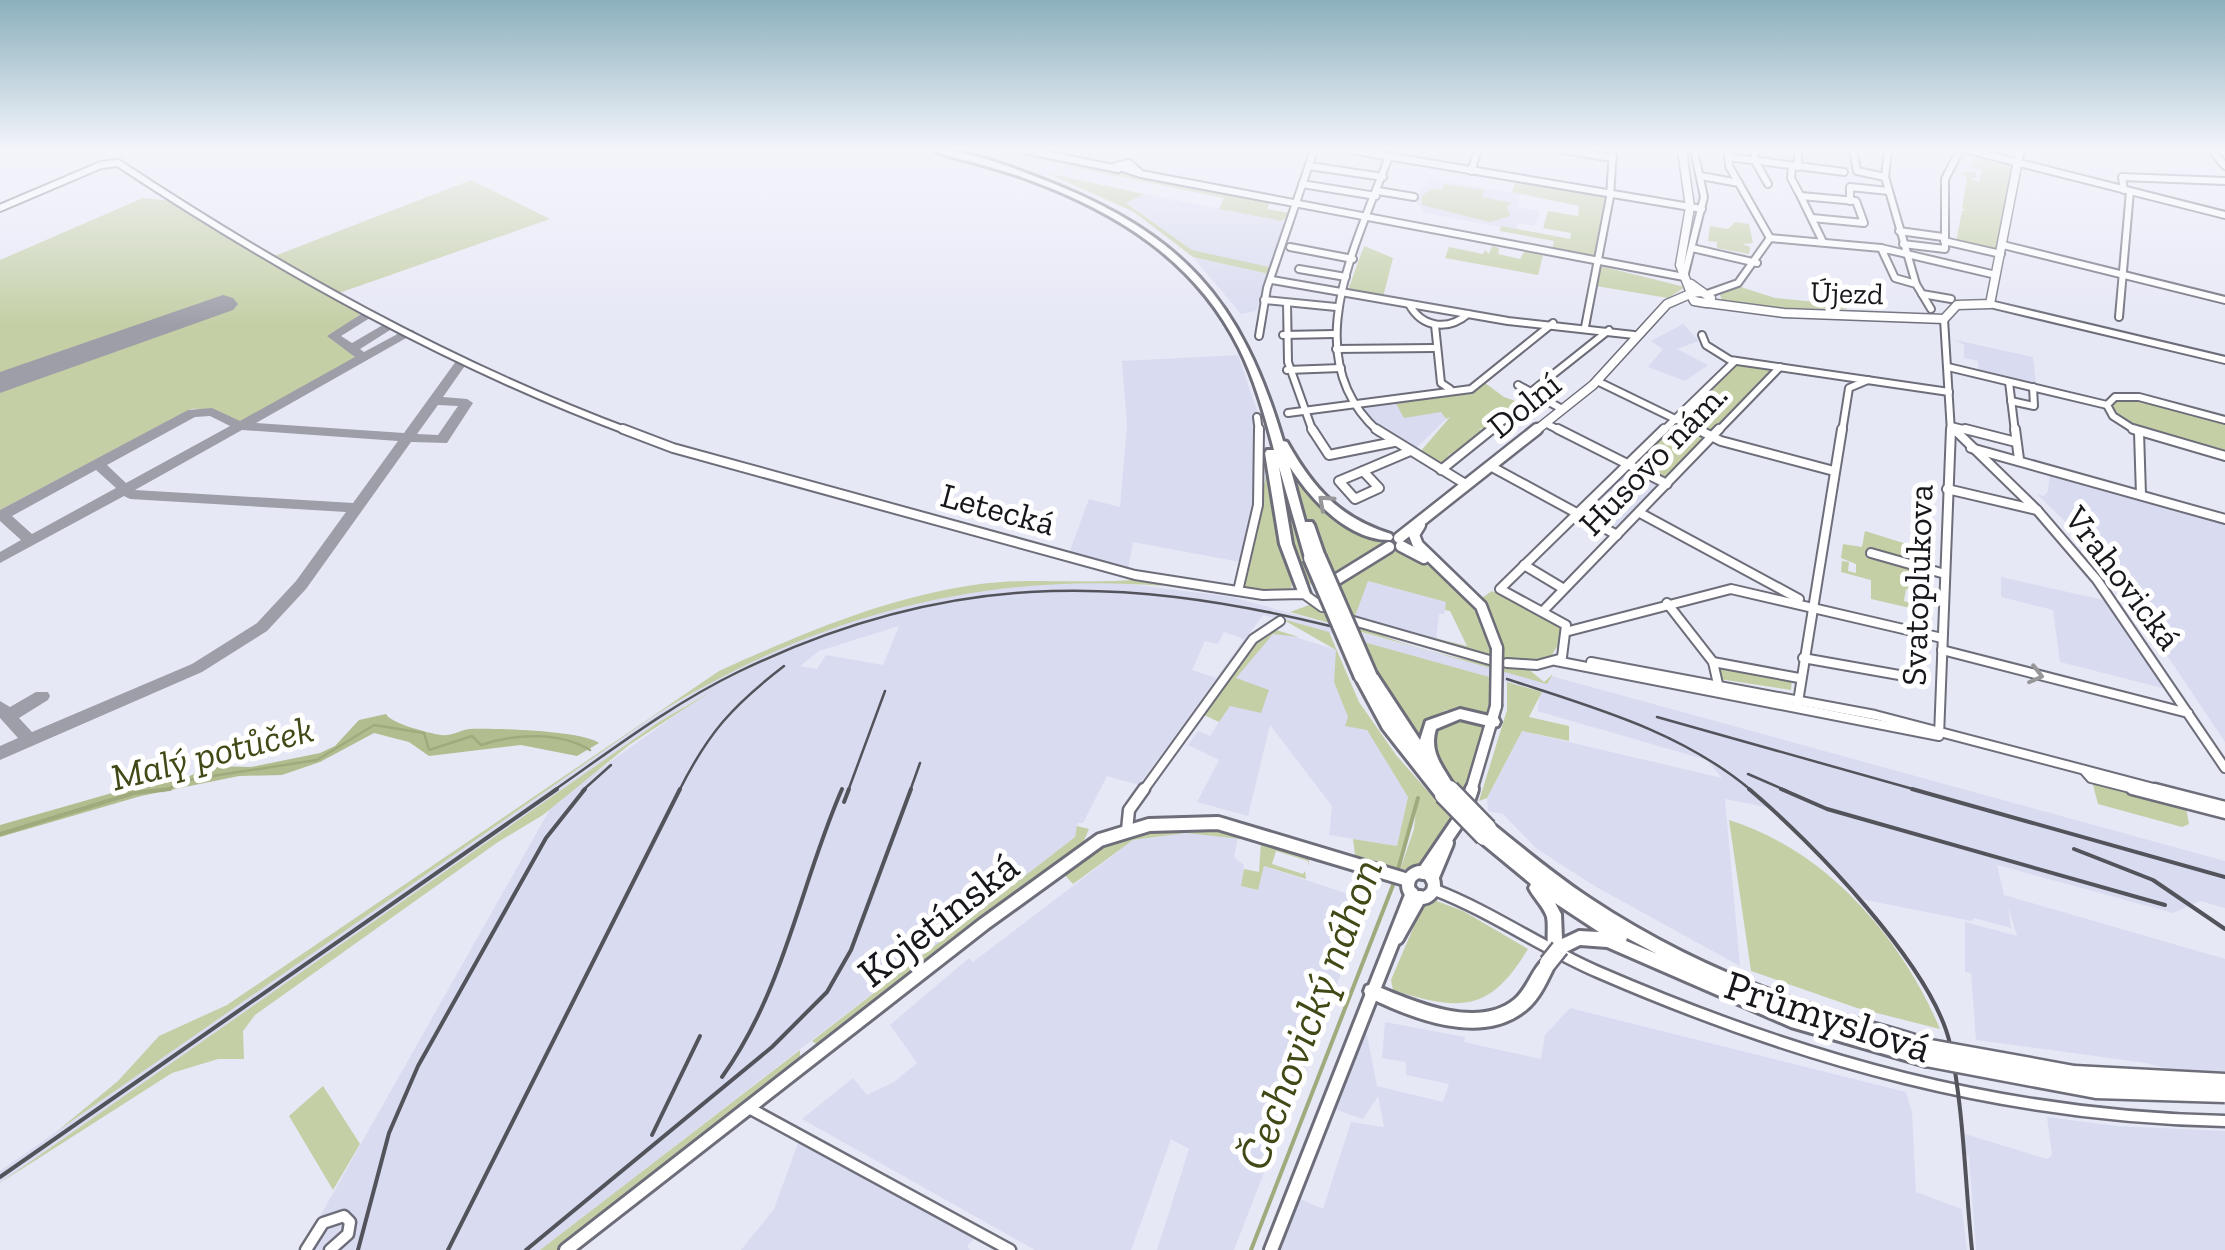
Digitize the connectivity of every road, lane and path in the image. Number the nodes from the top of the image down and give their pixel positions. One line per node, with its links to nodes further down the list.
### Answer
1 (190, 208): 131 (street, Letecká)
2 (1099, 208): 91 (highway)
3 (1113, 208): 101 (highway)
4 (1294, 208): 38 (street)
5 (1322, 208): 18 (street)
6 (1372, 208): 18 (street)
7 (1608, 208): 32 (street)
8 (1690, 208): 26 (main road)
9 (1698, 208): 17 (street)
10 (1753, 208): 21 (street)
11 (1807, 208): 19 (street)
12 (1856, 208): 19 (street)
13 (1893, 208): 20 (street)
14 (1945, 208): 23 (street)
15 (2011, 208): 28 (main road)
16 (2126, 208): 34 (street)
17 (1702, 209): 26 (street)
18 (1369, 218): 31 (street); 32 (street)
19 (1812, 218): 22 (street)
20 (1900, 230): 23 (street); 24 (street)
21 (1770, 238): 22 (street); 33 (street)
22 (1824, 242): 27 (street)
23 (1944, 242): 24 (street); 28 (street)
24 (1903, 244): 30 (street)
25 (1290, 246): 29 (street)
26 (1688, 247): 33 (street); 36 (main road)
27 (1881, 248): 30 (street); 39 (street)
28 (2002, 249): 34 (street); 35 (main road)
29 (1312, 251): 31 (street); 37 (street)
30 (1906, 253): 35 (street); 39 (street)
31 (1353, 259): 37 (street)
32 (1598, 263): 36 (street); 58 (street)
33 (1757, 263): 43 (street)
34 (2122, 274): 46 (street); 53 (street)
35 (1996, 275): 49 (main road)
36 (1684, 276): 42 (main road); 43 (main road)
37 (1346, 278): 40 (street)
38 (1272, 280): 40 (street); 45 (street)
39 (1916, 284): 41 (street)
40 (1340, 292): 48 (street); 50 (street)
41 (1922, 294): 44 (street); 51 (street)
42 (1691, 296): 43 (main road, Dolní); 62 (main road, Dolní)
43 (1707, 297): 54 (main road, Újezd)
44 (1950, 299)
45 (1264, 300): 47 (street); 64 (street)
46 (2225, 300)
47 (1287, 303): 50 (street); 60 (street)
48 (1409, 304): 52 (street); 57 (street)
49 (1990, 304): 54 (main road); 70 (street)
50 (1336, 307): 61 (street)
51 (1932, 309)
52 (1468, 314): 55 (street); 57 (street)
53 (2118, 316)
54 (1944, 319): 72 (street, Svatoplukova)
55 (1521, 322): 56 (street); 65 (street)
56 (1552, 323): 58 (street); 65 (street)
57 (1435, 325): 68 (street)
58 (1584, 327): 59 (street)
59 (1609, 330): 62 (street); 67 (street, Dolní)
60 (1283, 334): 61 (street); 75 (street)
61 (1334, 334): 69 (street)
62 (1634, 335): 77 (main road, Dolní)
63 (1702, 335): 71 (street)
64 (1259, 336)
65 (1536, 336): 81 (street)
66 (1575, 343): 67 (street)
67 (1590, 345): 83 (street, Dolní)
68 (1434, 348): 69 (street); 81 (street)
69 (1336, 349): 73 (street)
70 (2225, 360)
71 (1735, 361): 74 (street); 90 (street, Husovo nám.)
72 (1948, 367): 78 (street); 82 (street, Svatoplukova)
73 (1341, 368): 75 (street); 85 (street)
74 (1780, 368): 76 (street); 97 (street, Husovo nám.)
75 (1287, 370): 88 (street)
76 (1868, 380): 82 (street); 112 (street)
77 (1597, 381): 87 (main road, Dolní); 90 (street)
78 (2008, 382): 80 (street); 84 (street)
79 (1518, 385): 83 (street)
80 (2033, 388): 84 (street); 86 (street)
81 (1450, 389): 85 (street)
82 (1949, 392): 94 (street, Svatoplukova)
83 (1533, 393): 87 (street); 110 (street, Dolní)
84 (2011, 402): 100 (street)
85 (1354, 404): 88 (street); 98 (street)
86 (2107, 405): 92 (street); 95 (street)
87 (1562, 409): 93 (main road, Dolní)
88 (1301, 412): 89 (street); 103 (street)
89 (1288, 413)
90 (1674, 418): 97 (street); 107 (street, Husovo nám.)
91 (1262, 419): 125 (highway); 131 (street); 132 (highway)
92 (2225, 420)
93 (1546, 422): 107 (street); 109 (main road, Dolní)
94 (1951, 426): 96 (street, Svatoplukova); 99 (street, Svatoplukova); 100 (street)
95 (2139, 432): 105 (street); 116 (street)
96 (1959, 437): 99 (street, Svatoplukova); 102 (street, Vrahovická)
97 (1714, 438): 112 (street); 113 (street, Husovo nám.)
98 (1394, 442): 103 (street); 104 (street)
99 (1949, 442): 115 (street, Svatoplukova)
100 (2016, 442): 106 (street)
101 (1283, 445): 123 (highway, one-way to 101); 125 (highway)
102 (1971, 448): 106 (street); 117 (street, Vrahovická)
103 (1361, 450): 108 (street)
104 (1410, 451): 108 (street); 110 (street)
105 (2225, 456)
106 (2019, 460): 116 (street)
107 (1628, 464): 113 (street); 119 (street, Husovo nám.)
108 (1373, 466): 111 (street)
109 (1492, 468): 114 (main road, Dolní); 119 (street)
110 (1441, 470): 114 (street)
111 (1363, 471): 111 (street)
112 (1834, 471): 134 (street)
113 (1667, 484): 118 (street, Husovo nám.)
114 (1468, 486): 121 (main road, Dolní)
115 (1947, 490): 117 (street); 128 (street, Svatoplukova)
116 (2141, 495): 120 (street)
117 (2037, 510): 153 (street, Vrahovická)
118 (1640, 513): 122 (street, Husovo nám.); 134 (street)
119 (1576, 514): 122 (street); 126 (street, Husovo nám.)
120 (2225, 519)
121 (1422, 522): 123 (main road, Dolní); 127 (main road)
122 (1617, 536): 130 (street, Husovo nám.)
123 (1394, 542): 127 (main road); 129 (main road, Dolní)
124 (1871, 553): 128 (street)
125 (1314, 558): 158 (highway, bridge)
126 (1524, 565): 130 (street); 136 (street, Husovo nám.)
127 (1446, 571): 155 (main road, bridge)
128 (1945, 574): 140 (street, Svatoplukova)
129 (1334, 581)
130 (1564, 589): 136 (street, Husovo nám.)
131 (1238, 591): 132 (street, Letecká)
132 (1310, 592): 135 (street)
133 (1667, 603): 134 (street); 139 (street); 145 (street)
134 (1812, 606): 140 (street); 142 (street)
135 (1322, 608)
136 (1544, 610): 139 (street)
137 (1280, 620): 162 (street)
138 (1350, 620): 144 (street)
139 (1569, 631): 143 (street)
140 (1942, 638): 141 (street, Svatoplukova)
141 (1942, 650): 150 (street, Svatoplukova); 153 (street, one-way to 153)
142 (1802, 658): 147 (street); 148 (street)
143 (1559, 659): 146 (street); 151 (street); 152 (street)
144 (1493, 660)
145 (1713, 662): 147 (street); 151 (street)
146 (1507, 663)
147 (1799, 678): 152 (street)
148 (1916, 678)
149 (1929, 681): 150 (street)
150 (1941, 683): 156 (street, Svatoplukova)
151 (1718, 684): 152 (street)
152 (1797, 703): 154 (street); 154 (street)
153 (2188, 713): 157 (street, Vrahovická)
154 (1876, 718): 156 (street)
155 (1493, 722): 158 (highway); 159 (main road)
156 (1939, 733): 160 (street)
157 (2225, 768)
158 (1445, 790): 163 (highway, bridge)
159 (1468, 801)
160 (2225, 810)
161 (1458, 820): 165 (main road)
162 (1127, 830): 166 (main road, Kojetínská); 173 (main road, Kojetínská)
163 (1486, 832): 164 (highway); 170 (highway)
164 (1507, 857): 167 (highway); 168 (highway)
165 (1430, 881): 166 (main road); 166 (main road); 174 (street, Průmyslová)
166 (1411, 887): 169 (main road)
167 (1557, 946): 168 (highway); 169 (highway, bridge)
168 (1675, 968): 170 (highway)
169 (1372, 991): 179 (main road)
170 (1926, 1053): 171 (highway, bridge); 172 (highway, bridge)
171 (2225, 1082)
172 (2225, 1094)
173 (749, 1108): 177 (main road, Kojetínská); 178 (street)
174 (2225, 1121)
175 (311, 1249): 176 (street)
176 (330, 1250)
177 (566, 1250)
178 (1010, 1250)
179 (1271, 1250)

